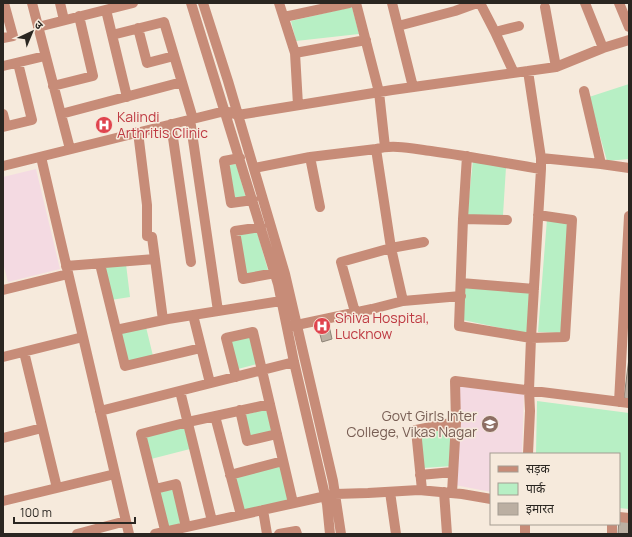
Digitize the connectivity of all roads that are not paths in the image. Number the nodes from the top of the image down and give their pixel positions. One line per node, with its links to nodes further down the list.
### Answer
1 (3, 3): 28 (street)
2 (32, 3): 23 (street)
3 (60, 3): 20 (street)
4 (133, 3): 15 (street)
5 (191, 3): 47 (street)
6 (202, 3): 50 (street)
7 (279, 3): 19 (street)
8 (349, 3): 19 (street)
9 (356, 3): 29 (street)
10 (392, 3): 21 (street)
11 (477, 3): 21 (street)
12 (480, 3): 26 (street)
13 (585, 3): 31 (street)
14 (619, 3): 24 (street)
15 (120, 5): 17 (street)
16 (545, 7): 37 (street)
17 (106, 10): 18 (street); 27 (street)
18 (79, 16): 20 (street); 41 (street)
19 (284, 17): 32 (street)
20 (64, 20): 23 (street)
21 (398, 26): 42 (street)
22 (519, 26): 26 (street)
23 (38, 27): 33 (street)
24 (629, 27)
25 (138, 28): 27 (street); 34 (street); 34 (street)
26 (495, 32): 39 (street)
27 (112, 35): 45 (street)
28 (3, 38)
29 (366, 40): 32 (street); 44 (street)
30 (629, 40): 31 (street)
31 (603, 48): 37 (street)
32 (295, 53): 46 (street)
33 (45, 56): 35 (street); 41 (street)
34 (174, 56): 40 (street)
35 (18, 63): 36 (street); 53 (street)
36 (3, 66)
37 (556, 67): 38 (street)
38 (528, 71): 39 (street); 61 (street)
39 (514, 73): 42 (street)
40 (182, 82): 45 (street); 51 (street)
41 (53, 86): 49 (street)
42 (413, 87): 44 (street)
43 (584, 91): 62 (street)
44 (379, 92): 46 (street); 55 (street)
45 (127, 97): 49 (street)
46 (298, 105): 50 (street)
47 (225, 111): 50 (street); 51 (street); 60 (street)
48 (3, 114): 53 (street)
49 (60, 114): 56 (street)
50 (238, 115): 64 (street)
51 (191, 119): 52 (street); 87 (street)
52 (172, 124): 54 (street); 77 (street)
53 (5, 127)
54 (138, 132): 56 (street); 76 (street)
55 (380, 148): 57 (street); 58 (street); 75 (street)
56 (70, 149): 59 (street)
57 (310, 156): 64 (street); 68 (street)
58 (467, 156): 66 (street); 71 (street)
59 (41, 157): 63 (street); 79 (street)
60 (240, 158): 67 (street); 67 (street)
61 (541, 158): 62 (street); 66 (street)
62 (602, 164): 65 (street)
63 (3, 166)
64 (254, 168): 91 (street)
65 (629, 168)
66 (541, 169): 69 (street)
67 (252, 200): 73 (street)
68 (320, 207)
69 (538, 215): 82 (street); 95 (street)
70 (629, 216): 107 (street)
71 (463, 219): 72 (street); 81 (street)
72 (507, 220)
73 (261, 227): 80 (street); 80 (street)
74 (424, 242): 75 (street)
75 (391, 248): 86 (street); 88 (street)
76 (155, 260): 78 (street); 90 (street)
77 (191, 262)
78 (100, 264): 79 (street); 93 (street)
79 (67, 270): 83 (street); 94 (street)
80 (275, 273): 85 (street)
81 (461, 283): 82 (street); 84 (street)
82 (534, 288): 95 (street)
83 (3, 290)
84 (461, 296): 86 (street); 95 (street)
85 (281, 301): 87 (street); 92 (street)
86 (403, 301): 88 (street)
87 (218, 311): 89 (street)
88 (355, 312): 91 (street)
89 (193, 315): 90 (street); 96 (street)
90 (163, 320): 93 (street)
91 (297, 324): 92 (street); 103 (street)
92 (286, 327): 99 (street)
93 (116, 330): 96 (street)
94 (83, 337): 97 (street); 110 (street)
95 (531, 338): 104 (street)
96 (201, 348): 102 (street)
97 (24, 352): 98 (street); 114 (street)
98 (3, 357)
99 (294, 362): 100 (street); 106 (street)
100 (262, 370): 101 (street); 101 (street); 108 (street)
101 (236, 377): 102 (street)
102 (210, 383): 105 (street)
103 (312, 389): 106 (street); 117 (street)
104 (529, 390): 107 (street); 113 (street); 119 (street)
105 (180, 391): 110 (street); 112 (street)
106 (301, 391): 118 (street)
107 (624, 402)
108 (270, 404): 109 (street); 115 (street)
109 (240, 410): 111 (street); 115 (street)
110 (100, 411): 122 (street)
111 (215, 416): 112 (street); 124 (street)
112 (188, 422): 126 (street); 137 (street)
113 (456, 422): 121 (street); 123 (street)
114 (42, 428): 116 (street); 125 (street)
115 (277, 434): 120 (street)
116 (3, 438)
117 (325, 444): 118 (street); 130 (street)
118 (314, 445): 130 (street)
119 (528, 453)
120 (283, 461): 124 (street); 133 (street)
121 (453, 472): 123 (street); 129 (street)
122 (115, 474): 125 (street); 136 (street)
123 (420, 474): 127 (street)
124 (230, 475): 135 (street)
125 (57, 488): 132 (street)
126 (155, 489): 138 (street); 139 (street)
127 (422, 490): 128 (street); 129 (street)
128 (390, 492): 130 (street); 147 (street)
129 (448, 493): 131 (street); 148 (street)
130 (330, 495): 133 (street); 145 (street); 146 (street)
131 (490, 499)
132 (3, 501)
133 (293, 503): 134 (street)
134 (263, 510): 135 (street); 142 (street)
135 (241, 515): 137 (street)
136 (126, 521): 140 (street); 141 (street)
137 (212, 521): 138 (street)
138 (186, 527): 139 (street)
139 (162, 533)
140 (77, 534)
141 (129, 534)
142 (267, 534)
143 (279, 534): 144 (street)
144 (297, 534)
145 (330, 534)
146 (341, 534)
147 (396, 534)
148 (447, 534)

